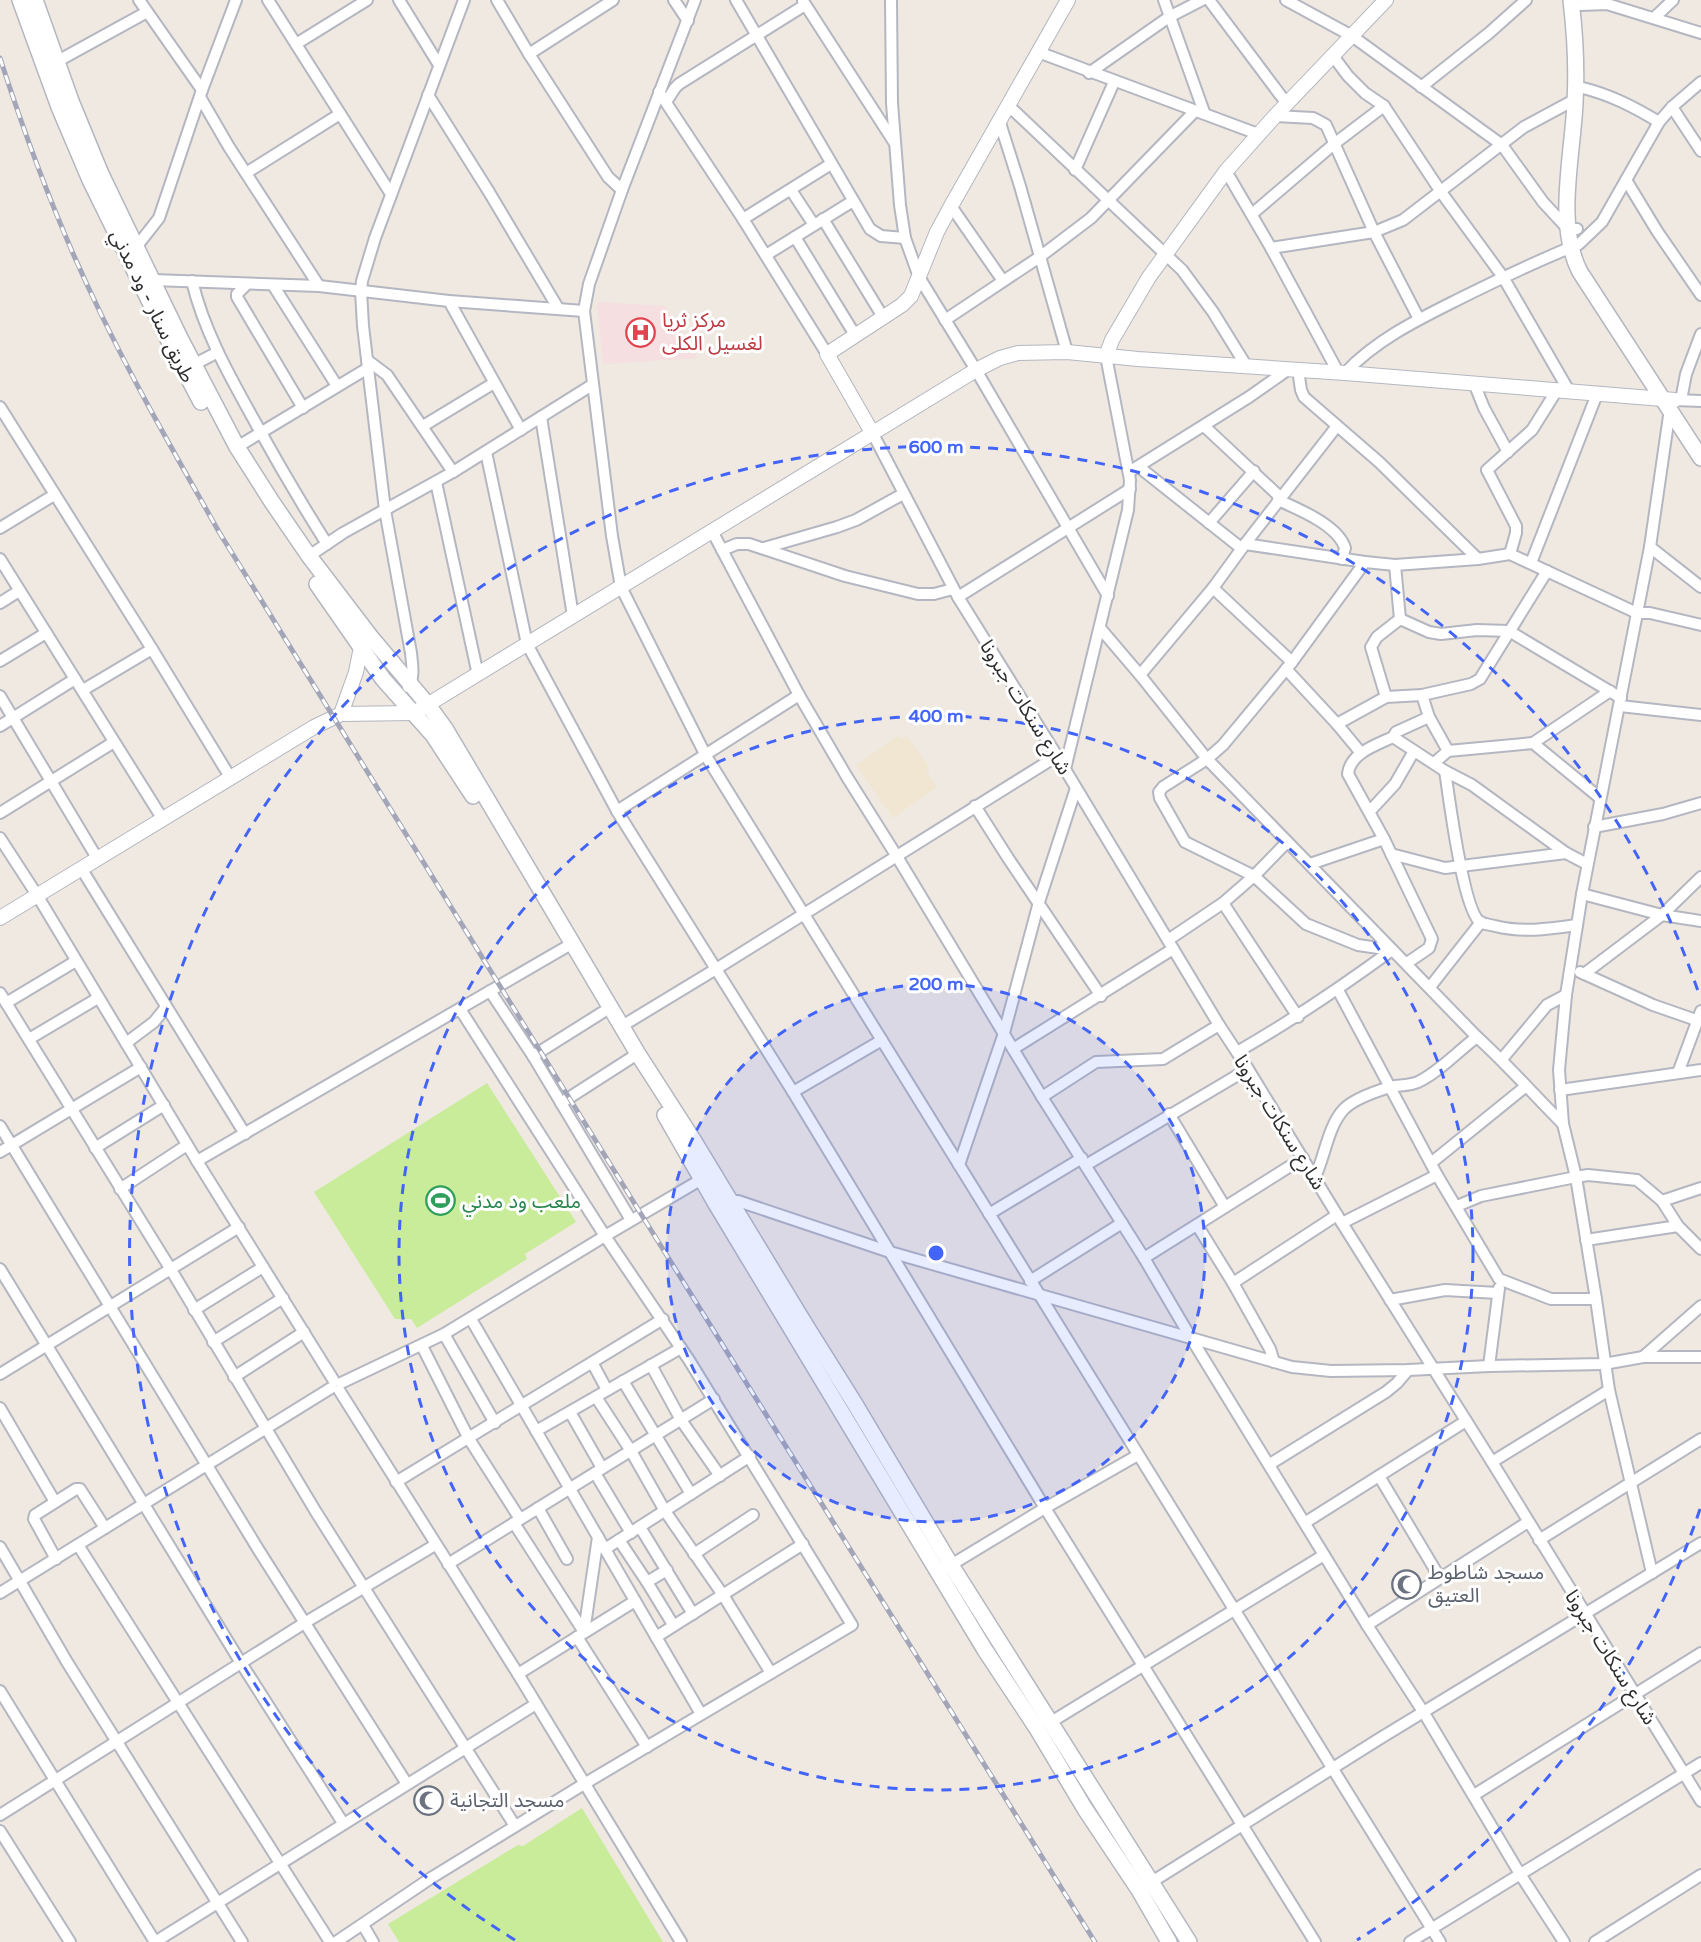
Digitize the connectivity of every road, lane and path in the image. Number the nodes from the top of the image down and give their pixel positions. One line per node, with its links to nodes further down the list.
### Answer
1 (21, 0): 165 (main road, طريق سنار - ود مدني)
2 (35, 0): 36 (main road, طريق سنار - ود مدني)
3 (139, 0): 25 (street)
4 (236, 0): 43 (street)
5 (268, 0): 32 (street)
6 (367, 0): 32 (street)
7 (399, 0): 37 (street)
8 (464, 0): 37 (street)
9 (497, 0): 34 (street)
10 (614, 0): 34 (street)
11 (674, 0): 28 (street)
12 (695, 0): 28 (street)
13 (736, 0): 30 (street)
14 (891, 0): 57 (street)
15 (1068, 0): 33 (street)
16 (1164, 0): 26 (street)
17 (1202, 0): 26 (street)
18 (1209, 0): 47 (street)
19 (1286, 0): 31 (street)
20 (1386, 0): 31 (street)
21 (1527, 0): 41 (street)
22 (1673, 0): 27 (street)
23 (1576, 2): 27 (street); 44 (main road)
24 (804, 3): 30 (street); 57 (street)
25 (147, 12): 36 (street); 43 (street)
26 (1169, 17): 38 (street); 51 (street)
27 (1655, 17): 29 (street)
28 (688, 21): 42 (street)
29 (1701, 33)
30 (757, 36): 46 (street); 61 (street)
31 (1352, 36): 35 (street); 41 (street)
32 (296, 44): 52 (street)
33 (1038, 52): 38 (street); 48 (street)
34 (529, 54): 66 (street)
35 (1333, 56): 47 (street); 49 (street)
36 (56, 62): 80 (main road, طريق سنار - ود مدني)
37 (439, 64): 45 (street)
38 (1089, 73): 39 (street)
39 (1114, 82): 51 (street); 62 (street)
40 (1701, 82): 50 (street)
41 (1421, 87): 59 (street)
42 (658, 92): 46 (street); 66 (street)
43 (201, 93): 64 (street); 80 (street)
44 (1579, 93): 54 (street); 59 (street); 78 (main road)
45 (428, 95): 69 (street); 96 (street)
46 (666, 102): 74 (street)
47 (1287, 104): 53 (street)
48 (1009, 106): 55 (street); 62 (street)
49 (1384, 106): 58 (street); 68 (street)
50 (1672, 107): 54 (street); 60 (street)
51 (1199, 112): 56 (street); 71 (street)
52 (340, 114): 64 (street); 69 (street)
53 (1275, 116): 56 (street); 58 (street)
54 (1659, 122): 65 (street)
55 (1000, 123): 72 (street); 84 (street)
56 (1258, 134): 63 (street)
57 (894, 142): 79 (street)
58 (1334, 144): 73 (street); 76 (street)
59 (1502, 145): 68 (street); 78 (street)
60 (1701, 151)
61 (831, 164): 67 (street); 70 (street)
62 (1075, 170): 71 (street)
63 (1226, 171): 73 (street); 82 (street)
64 (246, 173): 92 (street)
65 (1626, 180): 78 (street); 94 (street)
66 (622, 190): 97 (street)
67 (791, 190): 74 (street); 75 (street)
68 (1441, 192): 76 (street); 86 (street)
69 (391, 194): 93 (street)
70 (853, 201): 75 (street); 79 (street)
71 (1108, 201): 82 (street); 84 (street)
72 (951, 206): 85 (street); 89 (street)
73 (1252, 214): 81 (street)
74 (743, 219): 83 (street)
75 (818, 222): 77 (street); 98 (street)
76 (1374, 232): 81 (street); 99 (street)
77 (795, 237): 83 (street); 102 (street)
78 (1573, 237): 86 (street); 119 (main road)
79 (905, 238): 85 (street)
80 (136, 246): 87 (main road, طريق سنار - ود مدني)
81 (1271, 248): 112 (street)
82 (1166, 254): 106 (street); 109 (street)
83 (766, 255): 105 (street)
84 (1041, 256): 89 (street); 103 (street)
85 (920, 277): 98 (street); 100 (street)
86 (1503, 277): 99 (street); 117 (street)
87 (153, 280): 88 (street); 108 (main road, طريق سنار - ود مدني)
88 (192, 281): 90 (street); 104 (street)
89 (1003, 281): 100 (street)
90 (247, 284): 91 (street); 122 (street)
91 (273, 285): 92 (street); 116 (street)
92 (319, 286): 93 (street)
93 (361, 291): 95 (street); 107 (street)
94 (1701, 295)
95 (449, 301): 96 (street); 113 (street)
96 (558, 308): 97 (street)
97 (584, 311): 115 (street)
98 (883, 317): 102 (street)
99 (1419, 319): 112 (street)
100 (945, 320): 110 (street)
101 (1701, 334): 119 (street)
102 (855, 335): 105 (street)
103 (1067, 351): 106 (street); 110 (street)
104 (218, 352): 108 (street); 128 (street)
105 (827, 354): 129 (street)
106 (1106, 356): 109 (street); 135 (street)
107 (367, 364): 116 (street); 124 (street); 143 (street)
108 (193, 365): 131 (main road, طريق سنار - ود مدني)
109 (1247, 367): 111 (street)
110 (976, 370): 129 (street); 146 (street)
111 (1293, 370): 112 (street); 125 (street); 126 (street)
112 (1341, 373): 114 (street)
113 (494, 382): 124 (street); 127 (street)
114 (1474, 383): 117 (street); 133 (street)
115 (592, 385): 123 (street); 162 (street)
116 (337, 386): 122 (street)
117 (1563, 391): 118 (street); 133 (street)
118 (1597, 394): 119 (street); 159 (street)
119 (1672, 402): 120 (street); 130 (main road); 134 (main road); 150 (street)
120 (1701, 402)
121 (0, 407): 141 (street)
122 (303, 408): 128 (street)
123 (541, 417): 127 (street); 171 (street)
124 (423, 426): 137 (street)
125 (1204, 426): 135 (street); 136 (street)
126 (1337, 426): 142 (street); 157 (street)
127 (521, 430): 132 (street)
128 (261, 433): 131 (street); 148 (street)
129 (873, 434): 140 (street, شارع سنكات جبرونا); 147 (street)
130 (1701, 441)
131 (237, 447): 154 (main road, طريق سنار - ود مدني)
132 (486, 452): 137 (street); 177 (street)
133 (1508, 452): 153 (street)
134 (1701, 458)
135 (1134, 470): 139 (street); 144 (street)
136 (1254, 471): 142 (street); 144 (street)
137 (453, 472): 138 (street)
138 (436, 482): 143 (street); 182 (street)
139 (1130, 489): 146 (street); 168 (street)
140 (903, 494): 151 (street); 167 (street, شارع سنكات جبرونا)
141 (54, 495): 145 (street); 179 (street)
142 (1280, 498): 149 (street); 156 (street)
143 (385, 510): 148 (street); 185 (street)
144 (1209, 523): 149 (street)
145 (0, 528)
146 (1067, 528): 167 (street); 168 (street)
147 (712, 531): 152 (street); 162 (street)
148 (327, 544): 154 (street)
149 (1243, 546): 156 (street); 164 (street)
150 (1650, 547): 163 (street); 170 (street)
151 (764, 548): 152 (street); 167 (street)
152 (722, 550): 188 (street)
153 (1510, 554): 157 (street); 159 (street)
154 (309, 556): 165 (main road, طريق سنار - ود مدني)
155 (0, 559): 166 (street)
156 (1342, 559): 158 (street)
157 (1478, 559): 160 (street)
158 (1365, 562): 160 (street); 181 (street)
159 (1531, 563): 161 (street)
160 (1395, 564): 172 (street)
161 (1546, 571): 170 (street); 175 (street)
162 (621, 587): 171 (street); 208 (street)
163 (1701, 587)
164 (1213, 588): 181 (street); 183 (street)
165 (328, 589): 178 (main road); 185 (main road)
166 (20, 591): 169 (street); 176 (street)
167 (955, 593): 209 (street, شارع سنكات جبرونا)
168 (1108, 596): 174 (street)
169 (0, 603)
170 (1637, 613): 173 (street); 193 (street)
171 (573, 616): 177 (street)
172 (1400, 619): 175 (street); 192 (street)
173 (1701, 626)
174 (1100, 628): 183 (street); 212 (street)
175 (1509, 631): 187 (street); 191 (street)
176 (46, 633): 180 (street); 184 (street)
177 (527, 644): 182 (street); 220 (street)
178 (361, 647): 190 (main road); 196 (street)
179 (152, 649): 186 (street); 214 (street)
180 (0, 661)
181 (1289, 666): 200 (street); 210 (street)
182 (478, 675): 194 (street)
183 (1140, 675): 210 (street)
184 (75, 679): 186 (street); 199 (street)
185 (411, 685): 190 (street); 194 (main road)
186 (83, 690): 203 (street)
187 (1610, 691): 193 (street); 204 (street)
188 (799, 695): 208 (street); 230 (street)
189 (0, 696): 199 (street)
190 (399, 696): 195 (main road)
191 (1422, 696): 192 (street); 198 (street)
192 (1386, 697): 200 (street)
193 (1620, 702): 197 (street); 217 (street)
194 (428, 705): 195 (street); 249 (main road)
195 (414, 713): 196 (street); 249 (main road)
196 (341, 714): 214 (street)
197 (1701, 716)
198 (1429, 717): 202 (street); 206 (street)
199 (13, 718): 201 (street); 215 (street)
200 (1337, 724): 207 (street)
201 (0, 726)
202 (1393, 737): 205 (street); 207 (street)
203 (114, 742): 215 (street); 223 (street)
204 (1533, 743): 206 (street); 217 (street)
205 (1414, 751): 211 (street); 221 (street)
206 (1448, 751): 211 (street)
207 (1361, 753): 221 (street)
208 (706, 756): 220 (street); 242 (street)
209 (1057, 756): 212 (street, شارع سنكات جبرونا); 219 (street)
210 (1207, 759): 227 (street); 236 (street)
211 (1434, 763): 213 (street)
212 (1065, 769): 216 (street, شارع سنكات جبرونا)
213 (1445, 771): 228 (street); 234 (street)
214 (230, 777): 223 (street)
215 (51, 780): 222 (street); 231 (street)
216 (1076, 788): 240 (street); 248 (street, شارع سنكات جبرونا)
217 (1600, 798): 224 (street)
218 (1701, 803): 224 (street)
219 (975, 806): 230 (street); 240 (street)
220 (617, 811): 254 (street)
221 (1370, 811): 226 (street)
222 (0, 813)
223 (162, 818): 231 (street)
224 (1594, 827): 233 (street)
225 (0, 838): 239 (street)
226 (1384, 839): 229 (street); 232 (street)
227 (1287, 842): 232 (street); 236 (street)
228 (1566, 853): 233 (street); 234 (street)
229 (1391, 854): 234 (street); 252 (street)
230 (896, 855): 242 (street); 271 (street)
231 (97, 858): 235 (street)
232 (1310, 864): 250 (street)
233 (1587, 864): 238 (street)
234 (1460, 866): 246 (street)
235 (81, 868): 239 (street); 264 (street)
236 (1254, 876): 241 (street); 250 (street)
237 (1701, 877): 243 (street)
238 (1582, 894): 243 (street); 247 (street)
239 (37, 895): 244 (street); 251 (street)
240 (1039, 902): 261 (street); 271 (street)
241 (1223, 903): 248 (street); 268 (street)
242 (805, 914): 254 (street); 274 (street)
243 (1662, 915): 245 (street); 255 (street)
244 (0, 918)
245 (1701, 921)
246 (1481, 922): 247 (street); 256 (street)
247 (1577, 925): 253 (street)
248 (1170, 944): 261 (street); 269 (street, شارع سنكات جبرونا)
249 (569, 945): 258 (street); 266 (main road); 270 (main road)
250 (1392, 950): 252 (street); 257 (street)
251 (76, 961): 262 (street); 263 (street)
252 (1407, 963): 256 (street)
253 (1571, 968): 255 (street); 260 (street)
254 (716, 969): 270 (street); 288 (street)
255 (1584, 974): 267 (street)
256 (1430, 987): 272 (street)
257 (1338, 990): 268 (street); 286 (street)
258 (490, 991): 265 (street); 278 (street)
259 (0, 993): 263 (street)
260 (1566, 995): 280 (street); 287 (street)
261 (1101, 996): 276 (street)
262 (98, 998): 273 (street); 275 (street)
263 (6, 1003): 273 (street)
264 (166, 1007): 275 (street); 296 (street)
265 (460, 1008): 296 (street); 323 (street)
266 (603, 1012): 278 (street); 279 (main road)
267 (1699, 1016): 284 (street)
268 (1298, 1017): 277 (street)
269 (1219, 1025): 277 (street, شارع سنكات جبرونا); 289 (street)
270 (622, 1026): 307 (main road)
271 (1004, 1033): 276 (street); 305 (street)
272 (1477, 1037): 280 (street); 286 (street)
273 (28, 1039): 292 (street)
274 (882, 1040): 288 (street); 305 (street)
275 (126, 1043): 281 (street)
276 (1013, 1049): 289 (street)
277 (1237, 1052): 282 (street, شارع سنكات جبرونا)
278 (532, 1056): 290 (street)
279 (631, 1058): 290 (street); 307 (main road)
280 (1502, 1059): 285 (street)
281 (141, 1067): 291 (street); 292 (street)
282 (1248, 1069): 293 (street); 301 (street, شارع سنكات جبرونا)
283 (1701, 1070): 284 (street)
284 (1678, 1073): 287 (street)
285 (1525, 1086): 294 (street); 304 (street)
286 (1389, 1088): 304 (street); 308 (street)
287 (1560, 1090): 294 (street)
288 (793, 1092): 326 (street)
289 (1042, 1096): 303 (street)
290 (561, 1103): 318 (street)
291 (164, 1105): 298 (street); 299 (street)
292 (71, 1109): 297 (street); 299 (street)
293 (1169, 1114): 303 (street); 315 (street)
294 (1563, 1124): 309 (street)
295 (0, 1126): 297 (street)
296 (245, 1134): 302 (street)
297 (12, 1145): 300 (street); 339 (street)
298 (187, 1145): 302 (street); 311 (street)
299 (95, 1148): 311 (street)
300 (0, 1152)
301 (1303, 1158): 308 (street, شارع سنكات جبرونا); 315 (street)
302 (197, 1161): 322 (street)
303 (1084, 1162): 316 (street); 319 (street)
304 (1431, 1163): 306 (street)
305 (959, 1165): 316 (street)
306 (1437, 1175): 314 (street); 317 (street)
307 (707, 1176): 313 (main road); 318 (street)
308 (1315, 1177): 317 (street, شارع سنكات جبرونا)
309 (1576, 1177): 312 (street); 314 (street); 324 (street)
310 (1701, 1188): 312 (street)
311 (120, 1189): 329 (street)
312 (1662, 1201): 321 (street)
313 (722, 1202): 326 (street); 417 (main road)
314 (1457, 1206): 331 (street)
315 (1225, 1207): 320 (street)
316 (989, 1214): 332 (street)
317 (1340, 1219): 333 (street); 338 (street, شارع سنكات جبرونا)
318 (632, 1220): 323 (street)
319 (1122, 1223): 327 (street); 332 (street)
320 (1197, 1225): 327 (street); 333 (street)
321 (1678, 1226): 324 (street); 325 (street)
322 (239, 1227): 328 (street); 329 (street)
323 (605, 1236): 342 (street); 343 (street)
324 (1586, 1240): 337 (street)
325 (1701, 1249)
326 (890, 1252): 335 (street); 395 (street)
327 (1144, 1258): 346 (street)
328 (263, 1267): 336 (street); 341 (street)
329 (170, 1268): 339 (street); 341 (street)
330 (0, 1269): 348 (street)
331 (1499, 1279): 334 (street); 337 (street)
332 (1030, 1281): 335 (street)
333 (1233, 1282): 353 (street)
334 (1498, 1293): 338 (street); 357 (street)
335 (1038, 1294): 346 (street); 380 (street)
336 (283, 1298): 344 (street); 347 (street)
337 (1596, 1299): 355 (street)
338 (1390, 1300): 358 (street, شارع سنكات جبرونا)
339 (108, 1306): 348 (street); 384 (street)
340 (1701, 1306): 351 (street)
341 (194, 1310): 347 (street)
342 (471, 1319): 345 (street); 368 (street)
343 (663, 1319): 350 (street); 354 (street)
344 (304, 1332): 361 (street); 363 (street)
345 (444, 1334): 349 (street); 373 (street)
346 (1191, 1338): 353 (street); 383 (street)
347 (213, 1342): 361 (street)
348 (47, 1345): 360 (street); 393 (street)
349 (422, 1346): 363 (street); 377 (street)
350 (681, 1348): 356 (street); 367 (street)
351 (1643, 1357): 352 (street); 355 (street)
352 (1701, 1357)
353 (1274, 1362): 359 (street)
354 (593, 1364): 364 (street); 368 (street)
355 (1604, 1364): 357 (street); 365 (street)
356 (651, 1365): 362 (street); 371 (street)
357 (1489, 1365): 358 (street)
358 (1432, 1368): 359 (street); 372 (street, شارع سنكات جبرونا)
359 (1408, 1370): 383 (street)
360 (0, 1374)
361 (234, 1377): 374 (street)
362 (623, 1381): 364 (street); 376 (street)
363 (336, 1385): 374 (street); 388 (street)
364 (607, 1390): 366 (street)
365 (1609, 1390): 382 (street); 389 (street)
366 (596, 1397): 370 (street); 379 (street)
367 (714, 1400): 371 (street); 381 (street)
368 (522, 1407): 373 (street); 375 (street)
369 (0, 1408): 392 (street)
370 (570, 1412): 375 (street); 385 (street)
371 (681, 1419): 376 (street); 386 (street)
372 (1466, 1421): 382 (street, شارع سنكات جبرونا); 387 (street)
373 (495, 1423): 377 (street)
374 (266, 1429): 384 (street); 423 (street)
375 (536, 1431): 390 (street)
376 (654, 1436): 379 (street); 391 (street)
377 (469, 1439): 388 (street); 398 (street)
378 (1701, 1439): 389 (street)
379 (631, 1450): 385 (street); 396 (street)
380 (1138, 1455): 395 (street); 427 (street)
381 (750, 1456): 386 (street); 406 (street)
382 (1492, 1462): 400 (street, شارع سنكات جبرونا)
383 (1270, 1464): 399 (street)
384 (208, 1465): 393 (street); 430 (street)
385 (598, 1470): 390 (street); 402 (street)
386 (720, 1476): 391 (street)
387 (1379, 1476): 399 (street); 420 (street)
388 (396, 1482): 409 (street)
389 (1630, 1482): 405 (street); 419 (street)
390 (569, 1489): 394 (street); 403 (street)
391 (691, 1494): 396 (street)
392 (55, 1502): 401 (street); 414 (street)
393 (145, 1504): 401 (street); 436 (street)
394 (538, 1508): 398 (street); 415 (street)
395 (1045, 1508): 417 (street); 437 (street)
396 (665, 1511): 402 (street); 412 (street)
397 (753, 1515): 412 (street)
398 (517, 1521): 416 (street); 433 (street)
399 (1306, 1522): 413 (street)
400 (1528, 1522): 405 (street, شارع سنكات جبرونا); 420 (street)
401 (105, 1528): 408 (street)
402 (636, 1530): 404 (street); 418 (street)
403 (598, 1538): 411 (street); 433 (street)
404 (619, 1540): 411 (street); 422 (street)
405 (1539, 1540): 429 (street, شارع سنكات جبرونا)
406 (803, 1544): 425 (street); 438 (street)
407 (1701, 1544): 419 (street)
408 (78, 1545): 414 (street); 442 (street)
409 (435, 1545): 416 (street); 423 (street)
410 (0, 1547): 421 (street)
411 (605, 1549): 426 (street)
412 (693, 1554): 425 (street)
413 (1324, 1554): 427 (street); 432 (street)
414 (56, 1559): 421 (street)
415 (567, 1559)
416 (448, 1564): 439 (street)
417 (945, 1569): 446 (main road); 467 (main road)
418 (667, 1570): 422 (street); 428 (street)
419 (1652, 1573): 429 (street)
420 (1440, 1578): 432 (street)
421 (20, 1580): 424 (street); 447 (street)
422 (647, 1582): 431 (street)
423 (364, 1587): 430 (street); 449 (street)
424 (0, 1593)
425 (723, 1595): 428 (street); 438 (street)
426 (635, 1601): 433 (street); 434 (street)
427 (1234, 1611): 437 (street); 451 (street)
428 (693, 1614): 434 (street)
429 (1585, 1615): 441 (street, شارع سنكات جبرونا); 444 (street)
430 (306, 1622): 436 (street); 454 (street)
431 (672, 1623)
432 (1367, 1625): 444 (street)
433 (581, 1635): 439 (street); 448 (street)
434 (656, 1637): 445 (street)
435 (1701, 1653): 441 (street)
436 (241, 1663): 442 (street); 459 (street)
437 (1145, 1666): 446 (street); 460 (street)
438 (771, 1673): 445 (street)
439 (518, 1674): 443 (street)
440 (0, 1691): 453 (street)
441 (1635, 1695): 452 (street, شارع سنكات جبرونا); 456 (street)
442 (179, 1702): 447 (street); 463 (street)
443 (536, 1704): 449 (street); 455 (street)
444 (1424, 1713): 451 (street); 456 (street)
445 (701, 1714): 448 (street)
446 (1051, 1722): 466 (main road)
447 (117, 1742): 453 (street); 468 (street)
448 (647, 1747): 455 (street)
449 (466, 1748): 454 (street); 461 (street)
450 (1701, 1763): 452 (street)
451 (1332, 1769): 460 (street); 470 (street)
452 (1684, 1773): 457 (street, شارع سنكات جبرونا); 464 (street)
453 (56, 1780): 458 (street); 472 (street)
454 (407, 1784): 459 (street)
455 (584, 1784): 461 (street); 477 (street)
456 (1474, 1795): 464 (street)
457 (1701, 1801)
458 (0, 1815)
459 (343, 1823): 463 (street)
460 (1243, 1825): 466 (street); 480 (street)
461 (515, 1826): 469 (street)
462 (0, 1831): 471 (street)
463 (280, 1864): 468 (street); 474 (street)
464 (1520, 1874): 470 (street); 483 (street)
465 (1701, 1875): 484 (street)
466 (1153, 1882): 467 (street); 479 (main road)
467 (1139, 1890): 478 (main road)
468 (218, 1903): 472 (street); 473 (street)
469 (363, 1925): 475 (street); 476 (street)
470 (1432, 1929): 481 (street); 482 (street)
471 (70, 1942)
472 (155, 1942)
473 (242, 1942)
474 (330, 1942)
475 (336, 1942)
476 (373, 1942)
477 (681, 1942)
478 (1169, 1942)
479 (1189, 1942)
480 (1315, 1942)
481 (1410, 1942)
482 (1440, 1942)
483 (1564, 1942)
484 (1595, 1942)

